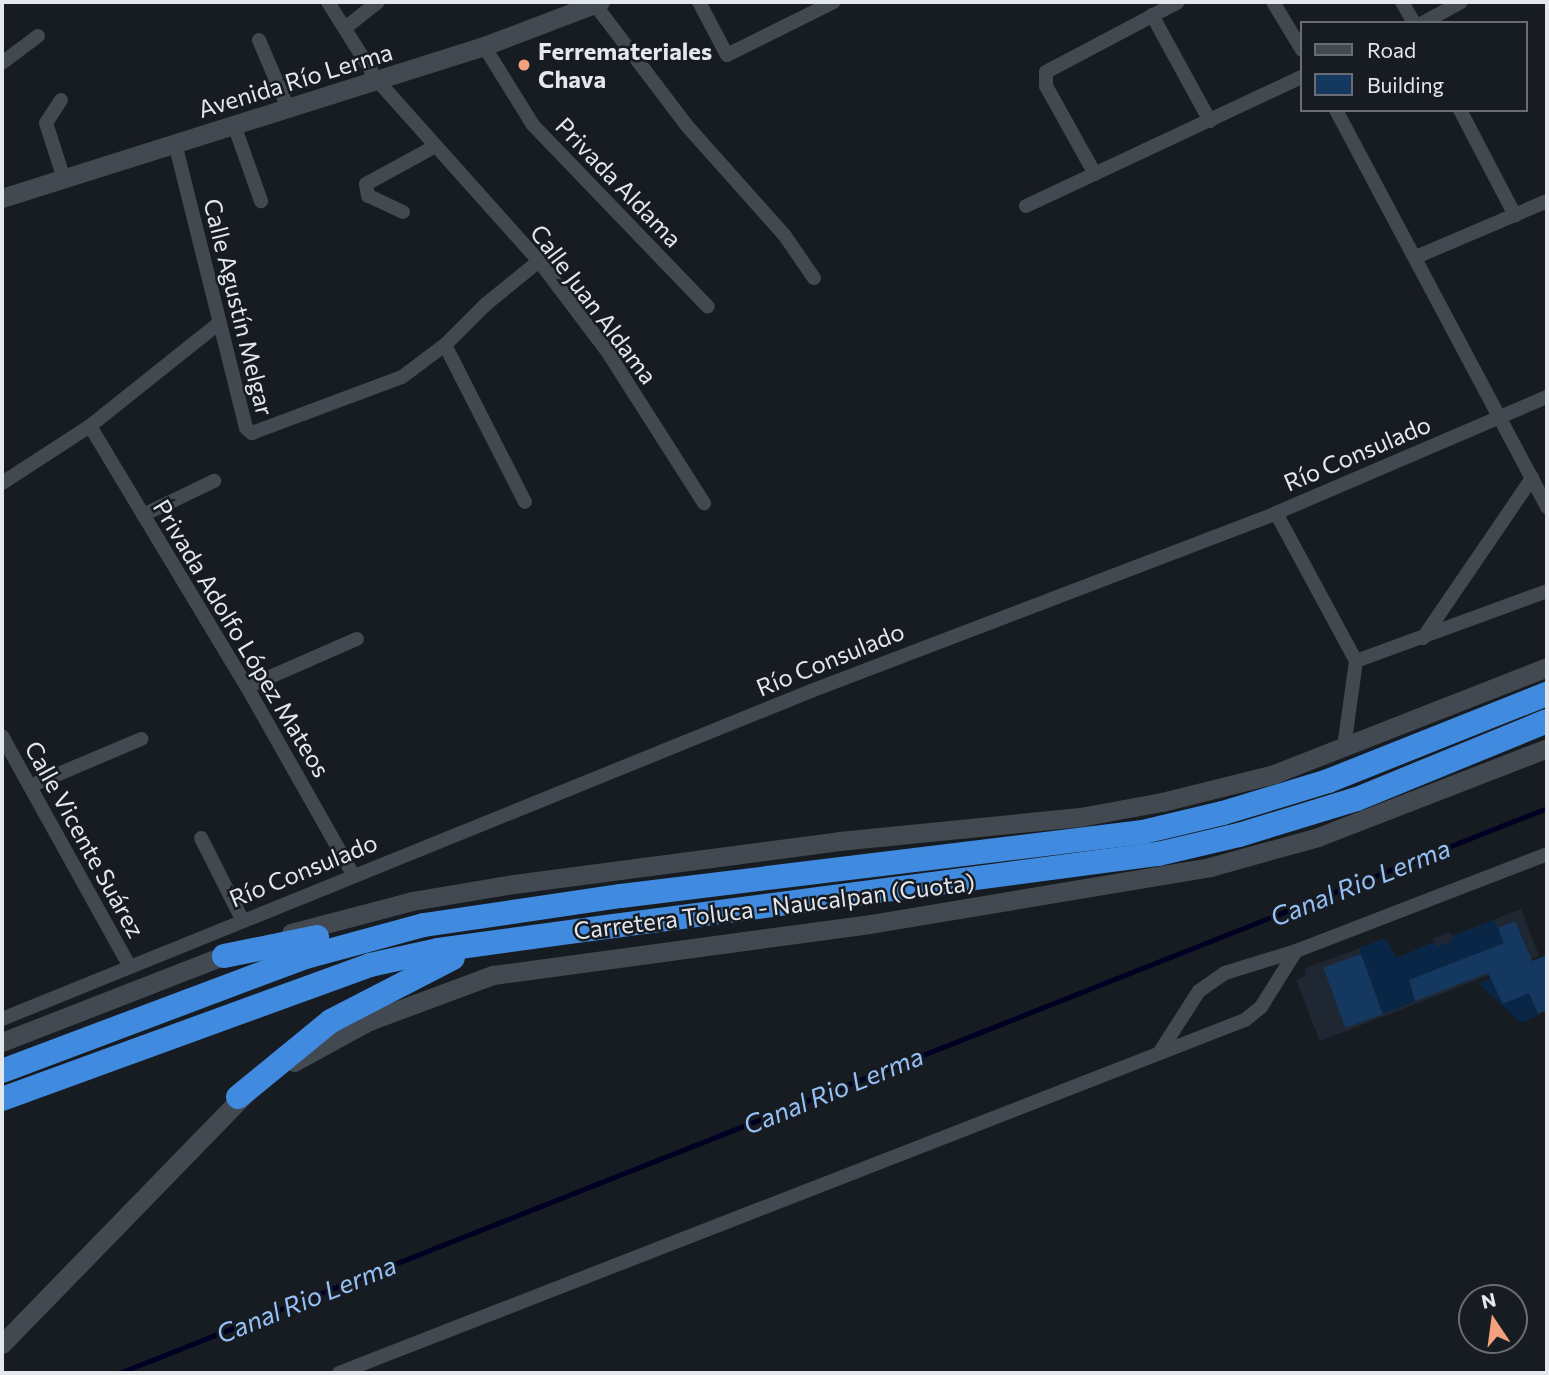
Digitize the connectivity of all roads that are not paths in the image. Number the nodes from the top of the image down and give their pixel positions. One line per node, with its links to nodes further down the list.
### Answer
1 (328, 2): 13 (street, Calle Juan Aldama)
2 (378, 2): 13 (street)
3 (596, 2): 16 (street, Avenida Río Lerma); 39 (street)
4 (699, 2): 5 (street)
5 (834, 2)
6 (1178, 2): 10 (street)
7 (1273, 2): 17 (street)
8 (1402, 2): 11 (street)
9 (1461, 2): 12 (street)
10 (1152, 15): 25 (street); 29 (street)
11 (1413, 21)
12 (1427, 21)
13 (345, 28): 20 (street, Calle Juan Aldama)
14 (38, 36): 18 (street)
15 (259, 40): 22 (street)
16 (484, 46): 20 (street, Avenida Río Lerma); 40 (street, Privada Aldama)
17 (1300, 47)
18 (2, 63)
19 (1300, 78): 25 (street)
20 (377, 80): 22 (street, Avenida Río Lerma); 28 (street, Calle Juan Aldama)
21 (61, 100): 30 (street)
22 (287, 106): 26 (street, Avenida Río Lerma)
23 (1337, 112): 37 (street)
24 (1461, 112): 36 (street)
25 (1210, 121): 29 (street)
26 (234, 125): 27 (street, Avenida Río Lerma); 32 (street)
27 (175, 143): 30 (street, Avenida Río Lerma); 41 (street, Calle Agustín Melgar)
28 (434, 147): 35 (street); 38 (street, Calle Juan Aldama)
29 (1095, 174): 34 (street)
30 (64, 179): 31 (street, Avenida Río Lerma)
31 (2, 198)
32 (261, 201)
33 (1547, 201): 36 (street)
34 (1026, 206)
35 (403, 212)
36 (1515, 215): 37 (street)
37 (1416, 257): 44 (street)
38 (539, 261): 42 (street, Calle Agustín Melgar); 50 (street, Calle Juan Aldama)
39 (814, 278)
40 (708, 307)
41 (218, 324): 42 (street, Calle Agustín Melgar); 45 (street)
42 (445, 345): 49 (street)
43 (1547, 397): 44 (street, Río Consulado)
44 (1499, 417): 46 (street); 52 (street, Río Consulado)
45 (90, 426): 48 (street); 53 (street, Privada Adolfo López Mateos)
46 (1531, 478): 51 (street); 55 (street)
47 (214, 481): 53 (street)
48 (2, 483)
49 (525, 502)
50 (704, 503)
51 (1547, 507)
52 (1276, 513): 57 (street); 69 (street, Río Consulado)
53 (143, 515): 59 (street, Privada Adolfo López Mateos)
54 (1547, 591): 55 (street)
55 (1423, 638): 57 (street)
56 (357, 639): 59 (street)
57 (1356, 661): 64 (street)
58 (1547, 667): 64 (street)
59 (247, 687): 69 (street, Privada Adolfo López Mateos)
60 (1547, 694): 70 (highway, Carretera Toluca - Naucalpan (Cuota))
61 (1547, 721): 72 (highway, Carretera Toluca - Naucalpan (Cuota))
62 (2, 736): 66 (street, Calle Vicente Suárez)
63 (141, 739): 66 (street)
64 (1344, 748): 74 (street)
65 (1547, 748): 80 (street)
66 (30, 786): 75 (street, Calle Vicente Suárez)
67 (201, 838): 71 (street)
68 (1547, 855): 73 (street)
69 (353, 874): 71 (street, Río Consulado)
70 (510, 911): 74 (highway); 79 (highway, Carretera Toluca - Naucalpan (Cuota))
71 (242, 919): 75 (street, Río Consulado)
72 (481, 946): 80 (highway); 81 (highway, Carretera Toluca - Naucalpan (Cuota))
73 (1296, 951): 78 (street); 78 (street)
74 (224, 956): 77 (street)
75 (129, 965): 76 (street, Río Consulado)
76 (2, 1019)
77 (2, 1042)
78 (1161, 1050): 83 (street)
79 (2, 1071)
80 (238, 1097): 82 (street)
81 (2, 1099)
82 (2, 1344)
83 (339, 1373)

